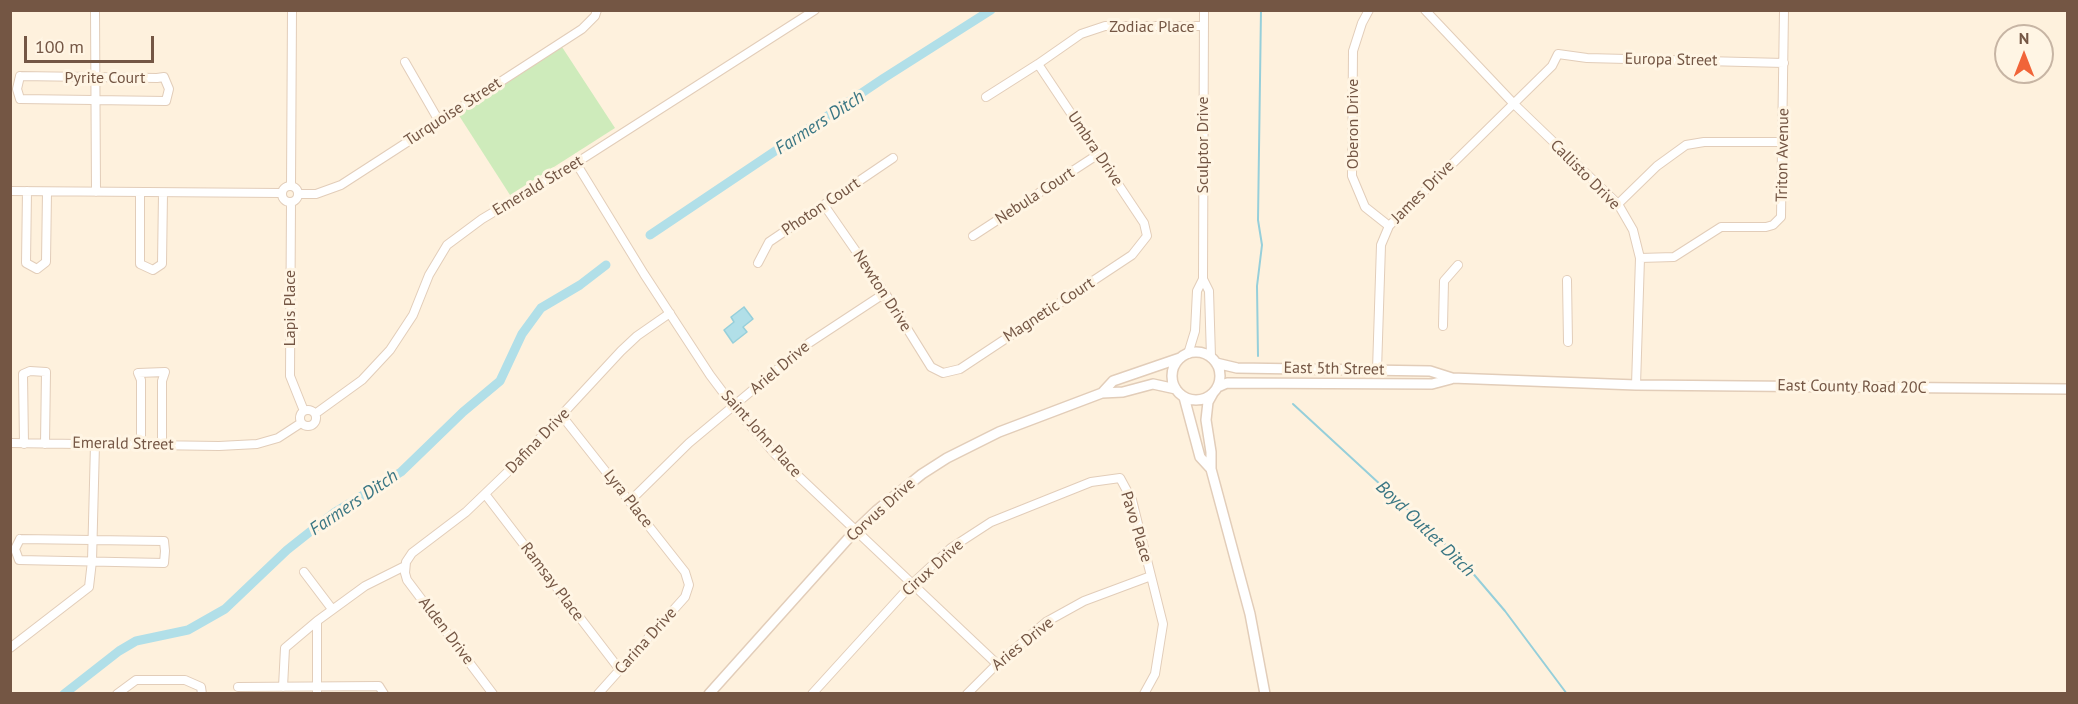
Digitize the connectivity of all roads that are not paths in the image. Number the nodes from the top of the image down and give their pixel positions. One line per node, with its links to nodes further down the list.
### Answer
1 (95, 10): 14 (street)
2 (292, 10): 23 (street)
3 (597, 10): 18 (street, Turquoise Street)
4 (815, 10): 22 (street, Emerald Street)
5 (1204, 10): 9 (street, Sculptor Drive)
6 (1369, 10): 35 (street, Oberon Drive)
7 (1425, 10): 17 (street, Callisto Drive)
8 (1784, 10): 12 (street, Triton Avenue)
9 (1204, 26): 13 (street, Zodiac Place); 41 (street, Sculptor Drive)
10 (1558, 54): 12 (street, Europa Street); 17 (street, James Drive)
11 (405, 62): 18 (street)
12 (1784, 63): 19 (street, Triton Avenue)
13 (1038, 64): 15 (street, Zodiac Place); 20 (street, Umbra Drive)
14 (96, 78): 16 (street); 16 (street, Pyrite Court); 16 (street, Pyrite Court)
15 (986, 97)
16 (95, 100): 27 (street)
17 (1514, 104): 34 (street, Callisto Drive); 35 (street, James Drive)
18 (439, 121): 31 (street, Turquoise Street)
19 (1783, 142): 34 (street); 38 (street, Triton Avenue)
20 (1097, 155): 36 (street, Nebula Court); 37 (street, Umbra Drive)
21 (893, 158): 33 (street, Photon Court)
22 (576, 163): 44 (street, Saint John Place); 60 (street, Emerald Street)
23 (291, 186): 30 (street); 31 (street)
24 (10, 191): 25 (street)
25 (27, 191): 26 (street); 26 (street)
26 (47, 192): 27 (street)
27 (96, 192): 28 (street)
28 (140, 193): 29 (street); 29 (street)
29 (163, 193): 30 (street)
30 (282, 193): 32 (street)
31 (298, 194): 32 (street)
32 (291, 202): 59 (street, Lapis Place)
33 (824, 204): 39 (street, Photon Court); 43 (street, Newton Drive)
34 (1618, 204): 38 (street, Callisto Drive)
35 (1389, 226): 49 (street, James Drive)
36 (973, 236)
37 (1147, 236): 50 (street, Magnetic Court)
38 (1640, 258): 52 (street, Callisto Drive)
39 (758, 263)
40 (1458, 265): 45 (street)
41 (1203, 279): 47 (street, Sculptor Drive); 48 (street, Sculptor Drive)
42 (1567, 280): 46 (street)
43 (885, 293): 50 (street, Newton Drive); 58 (street, Ariel Drive)
44 (670, 313): 58 (street, Saint John Place); 61 (street, Dafina Drive)
45 (1443, 326)
46 (1568, 342)
47 (1185, 356): 48 (street); 53 (street); 56 (street, Corvus Drive)
48 (1213, 360): 49 (street, East 5th Street); 55 (street)
49 (1377, 370): 51 (street, East 5th Street)
50 (943, 373)
51 (1452, 378): 52 (street, East 5th Street); 55 (street, East 5th Street)
52 (1636, 385): 54 (street, East County Road 20C)
53 (1176, 389): 56 (street, Corvus Drive); 57 (street)
54 (2067, 389)
55 (1215, 390): 57 (street); 69 (street)
56 (1102, 393): 73 (street, Corvus Drive)
57 (1184, 397): 69 (street)
58 (734, 407): 72 (street, Ariel Drive); 73 (street, Saint John Place)
59 (304, 411): 60 (street); 62 (street)
60 (315, 414): 62 (street)
61 (562, 416): 71 (street, Dafina Drive); 72 (street, Lyra Place)
62 (301, 423): 68 (street, Emerald Street)
63 (10, 443): 64 (street, Emerald Street)
64 (24, 444): 65 (street, Emerald Street); 65 (street)
65 (45, 444): 66 (street, Emerald Street)
66 (95, 444): 67 (street, Emerald Street); 74 (street)
67 (141, 444): 68 (street, Emerald Street); 68 (street)
68 (162, 445)
69 (1211, 469): 98 (street)
70 (1120, 478): 78 (street, Pavo Place); 79 (street, Cirux Drive)
71 (485, 494): 76 (street, Dafina Drive); 85 (street, Ramsay Place)
72 (630, 501): 80 (street, Lyra Place)
73 (855, 531): 79 (street, Saint John Place); 94 (street, Corvus Drive)
74 (92, 540): 75 (street); 75 (street); 75 (street)
75 (92, 561): 83 (street)
76 (405, 566): 81 (street); 92 (street, Alden Drive)
77 (304, 572): 81 (street)
78 (1151, 576): 84 (street, Aries Drive); 97 (street, Pavo Place)
79 (912, 584): 84 (street, Saint John Place); 95 (street, Cirux Drive)
80 (689, 585): 85 (street, Carina Drive)
81 (332, 609): 82 (street)
82 (317, 621): 87 (street); 88 (street)
83 (10, 648)
84 (997, 664): 96 (street, Aries Drive)
85 (620, 670): 93 (street, Carina Drive)
86 (238, 687): 87 (street)
87 (283, 687): 88 (street)
88 (317, 690): 91 (street)
89 (117, 693): 90 (street)
90 (202, 693)
91 (384, 693)
92 (493, 693)
93 (598, 693)
94 (709, 693)
95 (812, 693)
96 (967, 693)
97 (1144, 693)
98 (1264, 693)

